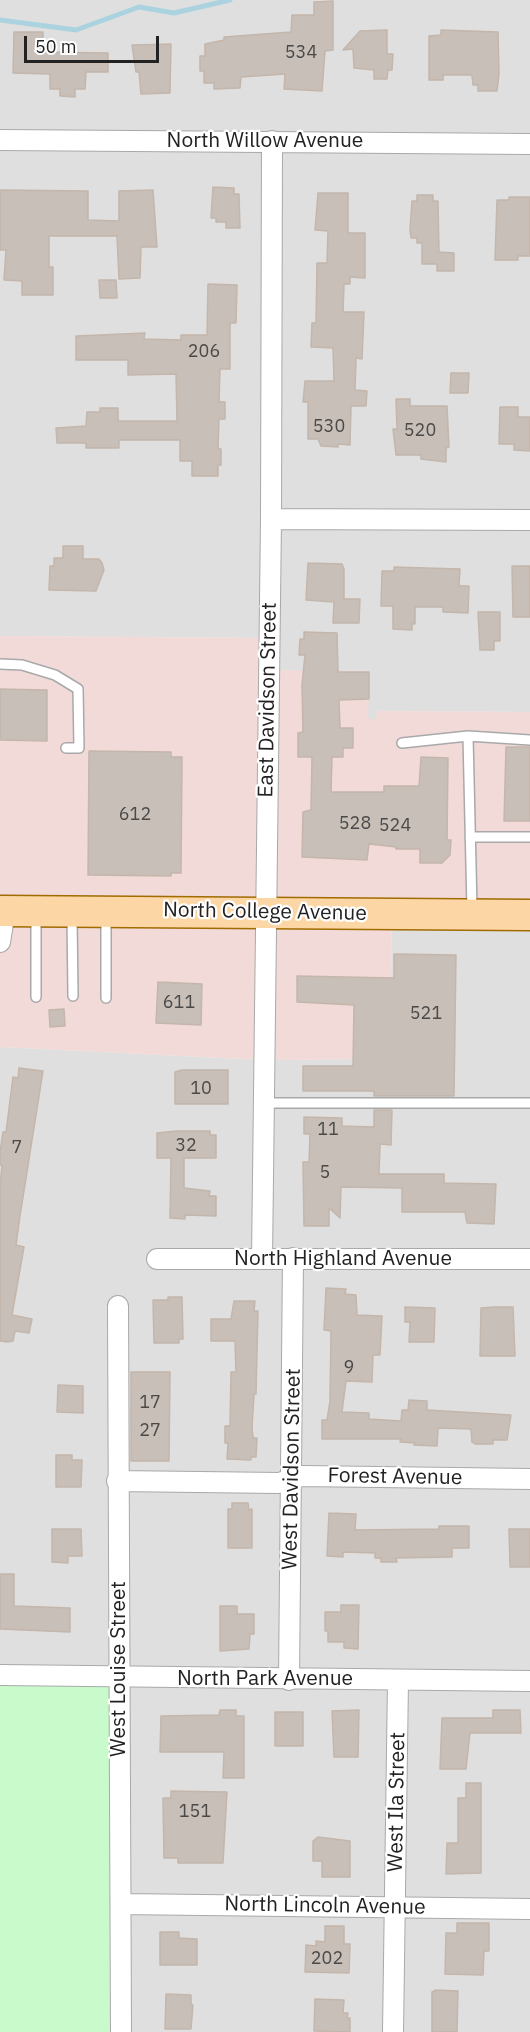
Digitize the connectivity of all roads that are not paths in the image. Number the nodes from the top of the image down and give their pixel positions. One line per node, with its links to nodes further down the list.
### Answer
1 (0, 140): 2 (street, North Willow Avenue)
2 (272, 141): 3 (street, North Willow Avenue); 4 (street, East Davidson Street)
3 (530, 144)
4 (271, 519): 5 (street); 17 (street, East Davidson Street)
5 (530, 520)
6 (0, 664): 10 (lane)
7 (468, 736): 8 (lane); 9 (lane); 11 (lane)
8 (530, 740)
9 (402, 743)
10 (66, 748)
11 (470, 837): 12 (lane); 18 (lane)
12 (530, 837)
13 (2, 911): 14 (main road, North College Avenue); 20 (street)
14 (36, 911): 15 (main road, North College Avenue); 22 (lane)
15 (72, 911): 16 (main road, North College Avenue); 21 (lane)
16 (106, 911): 17 (main road, North College Avenue); 23 (lane)
17 (265, 912): 18 (main road, North College Avenue); 25 (street, East Davidson Street)
18 (472, 915): 19 (main road, North College Avenue)
19 (530, 915)
20 (0, 942)
21 (73, 996)
22 (36, 997)
23 (106, 998)
24 (530, 1102): 25 (lane)
25 (263, 1103): 26 (street, East Davidson Street)
26 (262, 1258): 27 (street, North Highland Avenue); 28 (street, North Highland Avenue)
27 (293, 1258): 29 (street, North Highland Avenue); 31 (street, West Davidson Street)
28 (157, 1259)
29 (530, 1259)
30 (118, 1306): 33 (street, West Louise Street)
31 (292, 1479): 32 (street, Forest Avenue); 33 (street, Forest Avenue); 36 (street, West Davidson Street)
32 (530, 1479)
33 (117, 1481): 35 (street, West Louise Street)
34 (0, 1675): 35 (street, North Park Avenue)
35 (119, 1678): 36 (street, North Park Avenue); 39 (street, West Louise Street)
36 (289, 1680): 37 (street, North Park Avenue)
37 (398, 1680): 38 (street, North Park Avenue); 40 (street, West Ila Street)
38 (530, 1681)
39 (121, 1904): 40 (street, North Lincoln Avenue); 42 (street, West Louise Street)
40 (395, 1906): 41 (street, North Lincoln Avenue); 43 (street, West Ila Street)
41 (530, 1909)
42 (121, 2032)
43 (393, 2032)

